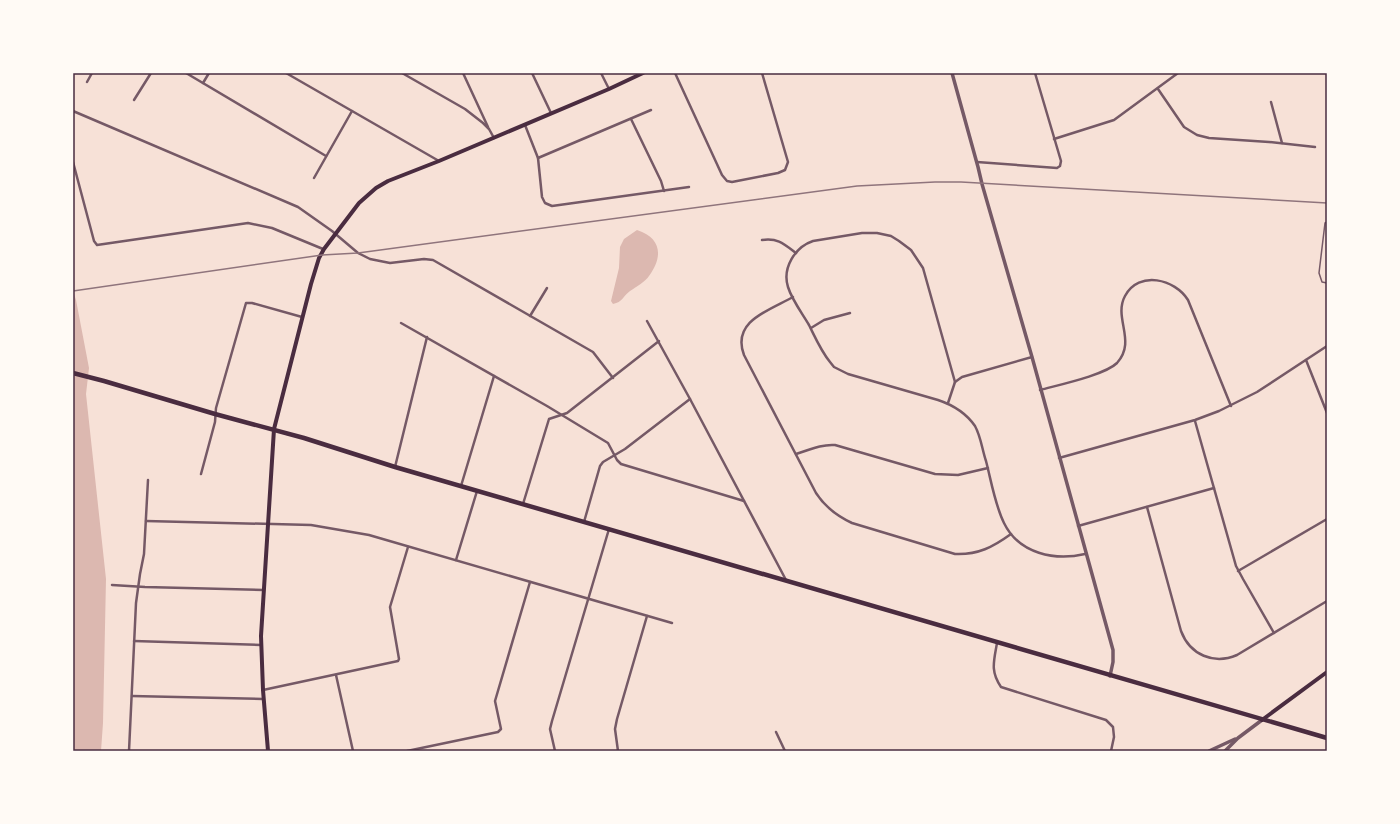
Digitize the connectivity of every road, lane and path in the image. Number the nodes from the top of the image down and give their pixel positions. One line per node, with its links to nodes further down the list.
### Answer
1 (92, 73): 16 (street)
2 (151, 73): 20 (street)
3 (186, 73): 17 (street)
4 (209, 73): 17 (street)
5 (286, 73): 24 (street)
6 (402, 73): 28 (street)
7 (463, 73): 28 (street)
8 (532, 73): 25 (street)
9 (601, 73): 18 (street)
10 (643, 73): 18 (main road)
11 (675, 73): 12 (street)
12 (762, 73)
13 (952, 73): 37 (street)
14 (1035, 73): 30 (street)
15 (1178, 73): 19 (street)
16 (87, 82)
17 (203, 83): 33 (street)
18 (609, 89): 25 (main road)
19 (1158, 89): 30 (street); 31 (street)
20 (134, 100)
21 (1271, 102): 31 (street)
22 (651, 110): 26 (street)
23 (73, 111): 42 (street)
24 (352, 111): 33 (street); 35 (street)
25 (551, 114): 27 (main road)
26 (631, 119): 34 (street); 40 (street)
27 (525, 125): 29 (main road); 34 (street)
28 (489, 129): 29 (street)
29 (494, 138): 35 (main road)
30 (1054, 139): 37 (street)
31 (1282, 143): 32 (street)
32 (1315, 147)
33 (326, 156): 38 (street)
34 (538, 158): 40 (street)
35 (439, 161): 42 (main road)
36 (73, 162): 44 (street)
37 (977, 162): 58 (street)
38 (314, 178)
39 (689, 188): 40 (street)
40 (664, 191)
41 (1327, 222): 46 (lane)
42 (335, 234): 44 (main road); 50 (street)
43 (762, 240): 45 (street)
44 (324, 249): 51 (main road)
45 (796, 252): 48 (street); 63 (street)
46 (1327, 283)
47 (547, 288): 50 (street)
48 (793, 297): 54 (street); 74 (street)
49 (850, 313): 54 (street)
50 (530, 316): 62 (street)
51 (302, 317): 69 (street); 72 (main road)
52 (646, 321): 56 (street)
53 (401, 323): 55 (street)
54 (811, 328): 66 (street)
55 (427, 338): 61 (street); 76 (street)
56 (659, 342): 62 (street); 65 (street)
57 (1327, 346): 59 (street)
58 (1032, 357): 63 (street); 64 (street)
59 (1306, 360): 67 (street); 68 (street)
60 (73, 373): 69 (main road)
61 (494, 376): 70 (street); 80 (street)
62 (612, 378): 70 (street)
63 (955, 382): 66 (street)
64 (1040, 390): 67 (street); 75 (street)
65 (690, 399): 73 (street); 83 (street)
66 (948, 403): 77 (street)
67 (1231, 406): 71 (street)
68 (1327, 413)
69 (215, 414): 72 (main road); 78 (street)
70 (563, 415): 73 (street); 84 (street)
71 (1195, 420): 75 (street); 81 (street)
72 (274, 429): 76 (main road); 89 (main road)
73 (614, 454): 83 (street); 88 (street)
74 (796, 454): 77 (street); 92 (street)
75 (1059, 458): 90 (street)
76 (395, 467): 80 (main road)
77 (988, 468): 92 (street)
78 (201, 474)
79 (148, 480): 87 (street)
80 (461, 486): 82 (main road)
81 (1214, 488): 85 (street); 96 (street)
82 (477, 490): 84 (main road); 95 (street)
83 (744, 500): 97 (street)
84 (523, 504): 88 (main road)
85 (1147, 507): 90 (street); 106 (street)
86 (1327, 519): 96 (street)
87 (146, 520): 89 (street); 100 (street)
88 (584, 522): 91 (main road)
89 (267, 524): 93 (street); 101 (main road)
90 (1078, 526): 94 (street)
91 (609, 529): 97 (main road); 102 (street)
92 (1011, 534): 94 (street)
93 (408, 546): 95 (street); 111 (street)
94 (1085, 554): 112 (street)
95 (456, 560): 98 (street)
96 (1238, 571): 106 (street)
97 (787, 581): 108 (main road)
98 (530, 582): 102 (street); 123 (street)
99 (112, 585): 100 (street)
100 (138, 587): 101 (street); 107 (street)
101 (264, 590): 109 (main road)
102 (588, 599): 104 (street); 124 (street)
103 (1327, 601): 106 (street)
104 (647, 616): 105 (street); 125 (street)
105 (672, 623)
106 (1274, 632)
107 (134, 641): 109 (street); 114 (street)
108 (997, 642): 112 (main road); 127 (street)
109 (261, 645): 113 (main road)
110 (1327, 672): 116 (main road)
111 (336, 675): 113 (street); 122 (street)
112 (1110, 676): 116 (main road)
113 (263, 690): 115 (main road)
114 (132, 696): 115 (street); 120 (street)
115 (263, 700): 121 (main road)
116 (1262, 720): 118 (street); 119 (main road)
117 (776, 732): 126 (street)
118 (1238, 738): 128 (street); 129 (street)
119 (1327, 738)
120 (129, 751)
121 (268, 751)
122 (353, 751)
123 (407, 751)
124 (555, 751)
125 (618, 751)
126 (784, 751)
127 (1110, 751)
128 (1210, 751)
129 (1225, 751)

